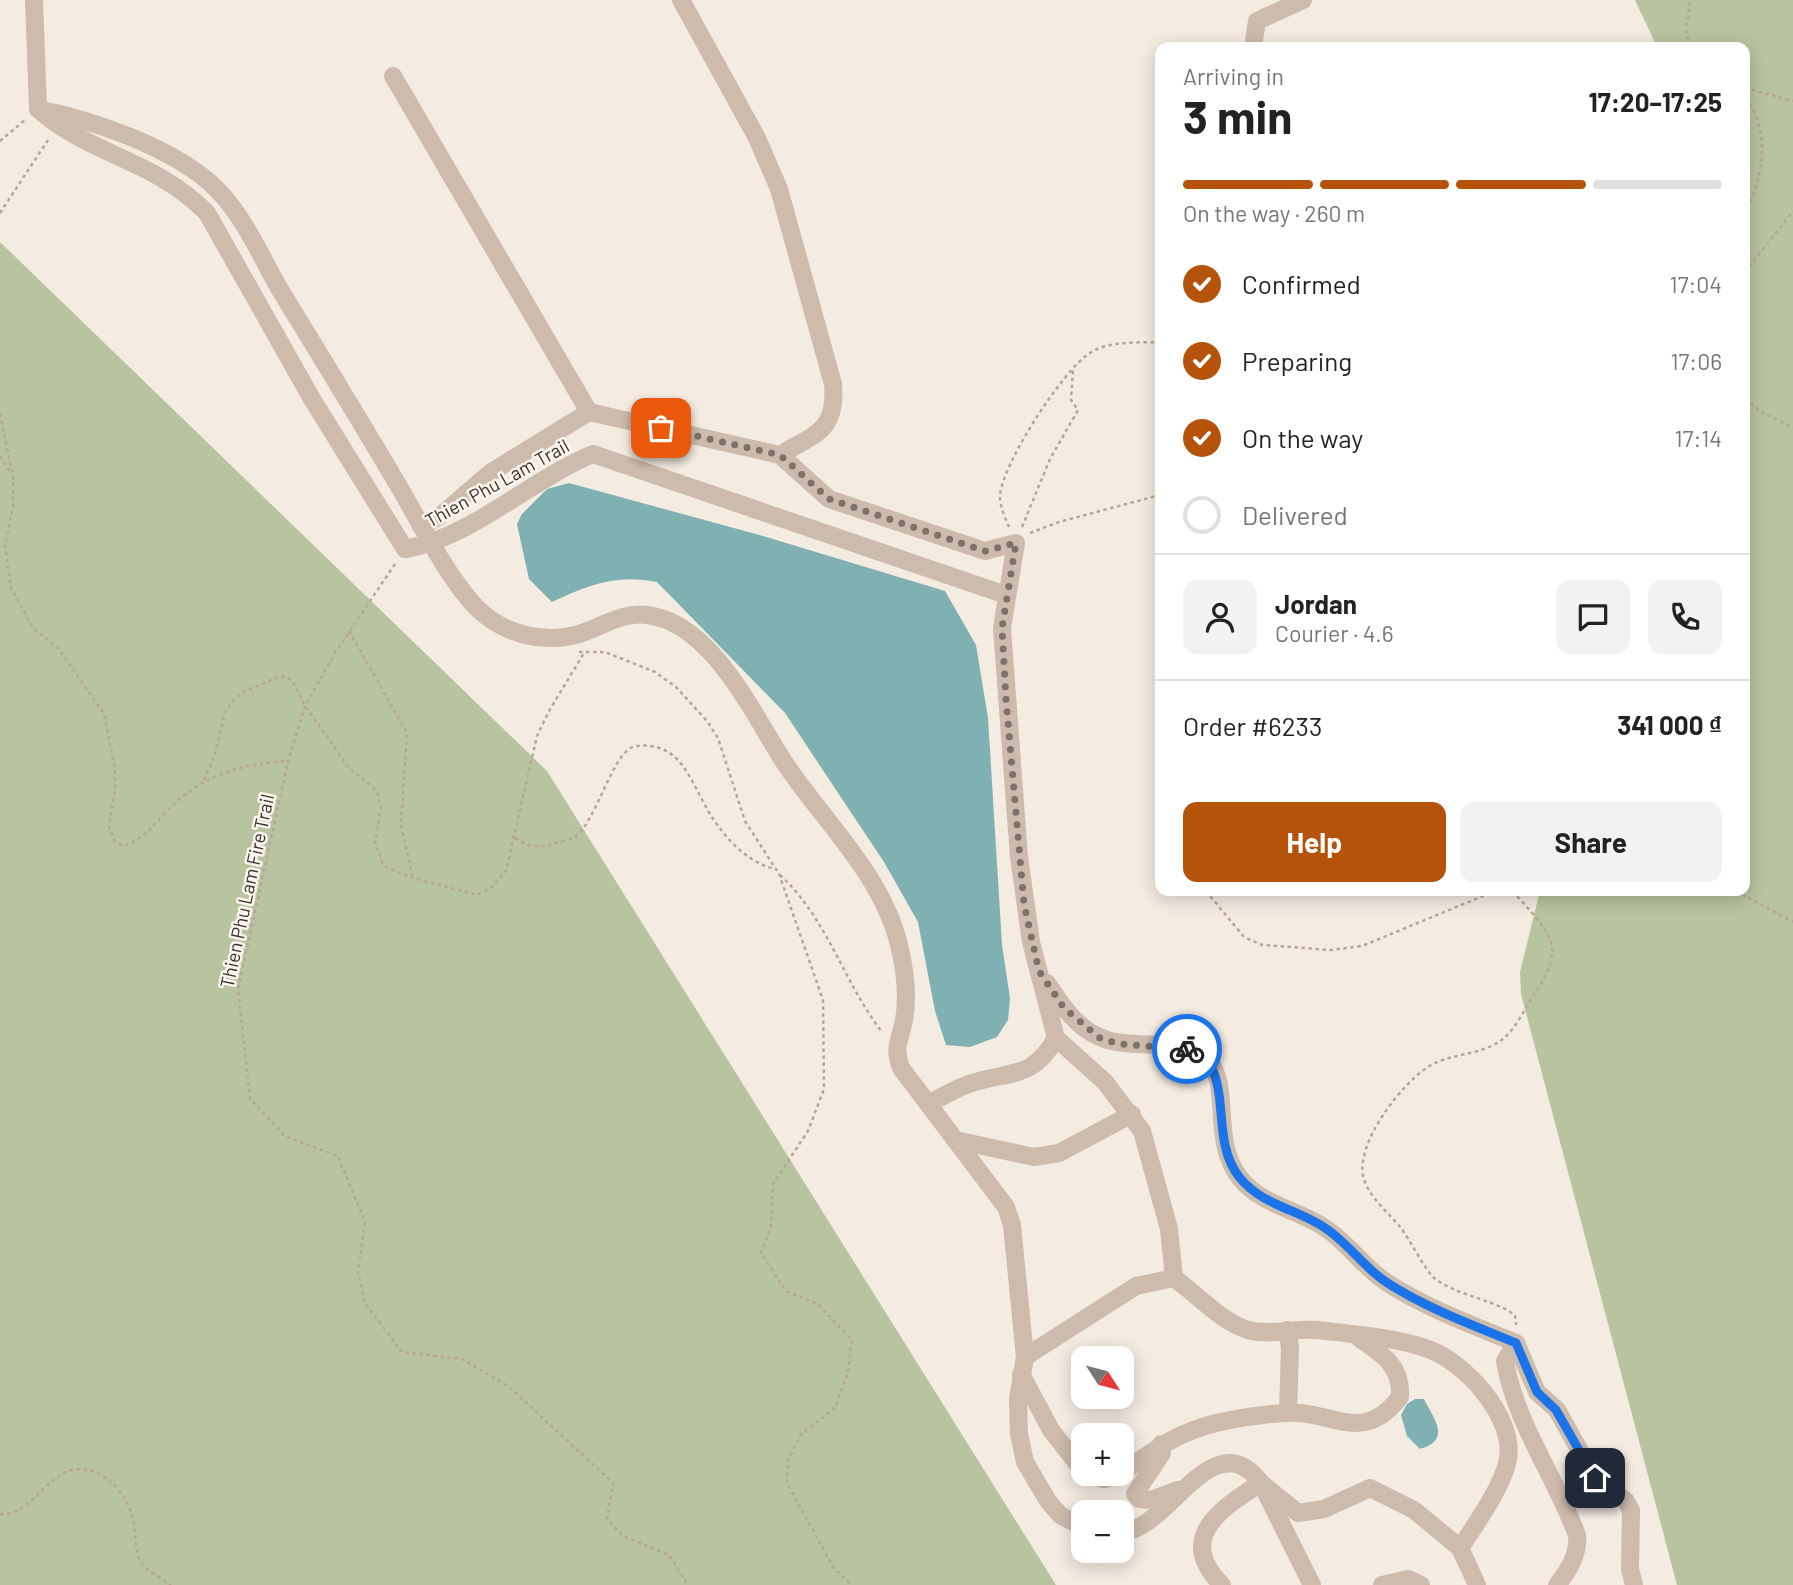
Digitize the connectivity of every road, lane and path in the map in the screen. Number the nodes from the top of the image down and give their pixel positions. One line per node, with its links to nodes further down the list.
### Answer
1 (34, 0): 11 (street)
2 (681, 0): 24 (street)
3 (1303, 0): 5 (street)
4 (1690, 0): 6 (path)
5 (1254, 42)
6 (1688, 42)
7 (393, 76): 21 (street)
8 (1750, 89): 9 (path)
9 (1793, 101)
10 (1750, 105): 14 (path)
11 (38, 109): 12 (street); 13 (path); 28 (street)
12 (60, 128): 16 (path); 31 (street)
13 (0, 141)
14 (1750, 202)
15 (1793, 211): 17 (path)
16 (0, 213)
17 (1750, 266)
18 (1155, 342): 19 (path)
19 (1073, 368): 29 (path); 29 (path)
20 (1750, 403): 23 (path)
21 (589, 412): 24 (street); 28 (street)
22 (0, 417): 26 (path, Thien Phu Lam Fire Trail)
23 (1793, 428)
24 (780, 455): 29 (street)
25 (0, 456): 26 (path)
26 (13, 476): 38 (path, Thien Phu Lam Fire Trail)
27 (1155, 496): 29 (path)
28 (421, 526): 30 (street)
29 (1016, 543): 32 (street)
30 (434, 544): 31 (street, Thien Phu Lam Trail); 32 (street, Thien Phu Lam Trail); 50 (street)
31 (405, 549): 33 (path, Thien Phu Lam Fire Trail)
32 (1006, 595): 48 (street)
33 (349, 631): 36 (path, Thien Phu Lam Fire Trail); 42 (path)
34 (569, 652): 35 (path)
35 (584, 653): 39 (path); 40 (path)
36 (305, 706): 37 (path, Thien Phu Lam Fire Trail); 38 (path); 42 (path)
37 (288, 761): 38 (path, Thien Phu Lam Fire Trail); 70 (path, Thien Phu Lam Fire Trail)
38 (204, 779)
39 (515, 838): 40 (path); 42 (path)
40 (775, 869): 41 (path)
41 (779, 874): 50 (path); 71 (path)
42 (412, 875)
43 (1210, 896): 44 (path)
44 (1484, 896)
45 (1517, 896): 57 (path)
46 (1745, 896): 47 (path)
47 (1793, 922)
48 (1039, 971): 49 (street); 57 (street)
49 (1056, 1038): 51 (street); 52 (street)
50 (895, 1049): 51 (street)
51 (929, 1103): 53 (street)
52 (1132, 1114): 53 (street); 54 (street)
53 (955, 1140): 58 (street)
54 (1174, 1278): 55 (street); 58 (street)
55 (1287, 1330): 56 (street); 59 (street)
56 (1357, 1336): 59 (street); 68 (street)
57 (1516, 1343): 77 (street); 78 (street)
58 (1023, 1365): 61 (street); 66 (street)
59 (1288, 1412): 60 (street)
60 (1161, 1444): 62 (street); 64 (street)
61 (1071, 1455)
62 (1134, 1464)
63 (1261, 1483): 64 (street); 68 (street); 72 (street); 73 (street)
64 (1185, 1488): 67 (street)
65 (0, 1514): 69 (path)
66 (1071, 1521)
67 (1134, 1528)
68 (1460, 1548): 76 (street)
69 (171, 1585)
70 (688, 1585)
71 (851, 1585)
72 (1222, 1585)
73 (1312, 1585)
74 (1382, 1585): 75 (street)
75 (1421, 1585)
76 (1477, 1585)
77 (1557, 1585)
78 (1634, 1585)

